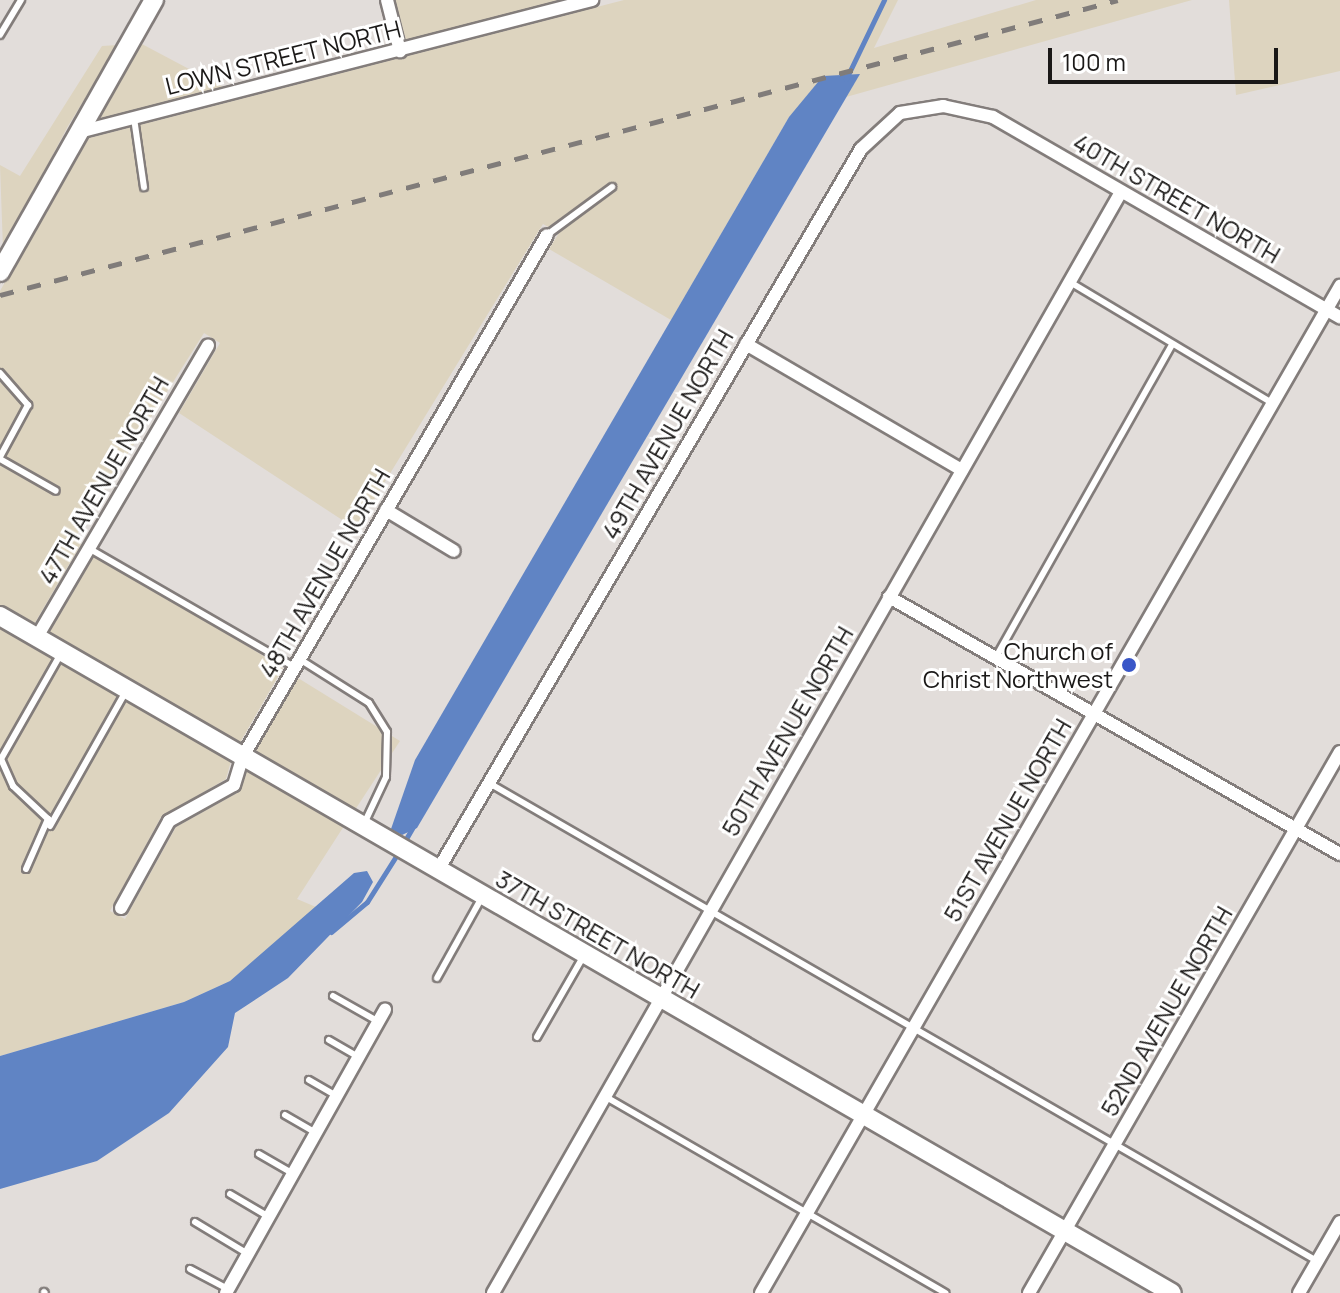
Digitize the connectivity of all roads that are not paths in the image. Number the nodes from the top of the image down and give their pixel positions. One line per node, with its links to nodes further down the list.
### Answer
1 (21, 0): 5 (lane)
2 (154, 0): 9 (street)
3 (387, 0): 6 (street)
4 (592, 0): 6 (street, LOWN STREET NORTH)
5 (0, 35)
6 (400, 51): 8 (street, LOWN STREET NORTH)
7 (993, 117): 12 (street, 40TH STREET NORTH); 19 (street, 49TH AVENUE NORTH)
8 (134, 118): 9 (street, LOWN STREET NORTH); 10 (lane)
9 (79, 132): 14 (street)
10 (144, 187)
11 (612, 187): 13 (lane)
12 (1121, 192): 15 (street, 50TH AVENUE NORTH); 17 (street, 40TH STREET NORTH)
13 (547, 235): 27 (street, 48TH AVENUE NORTH)
14 (2, 263)
15 (1070, 282): 21 (lane); 25 (street, 50TH AVENUE NORTH)
16 (1340, 286): 17 (street, 51ST AVENUE NORTH)
17 (1326, 309): 18 (street, 40TH STREET NORTH); 23 (street, 51ST AVENUE NORTH)
18 (1340, 317)
19 (746, 344): 25 (street); 40 (street, 49TH AVENUE NORTH)
20 (208, 345): 28 (street, 47TH AVENUE NORTH)
21 (1172, 345): 23 (lane); 34 (lane)
22 (0, 373): 24 (lane)
23 (1272, 403): 37 (street, 51ST AVENUE NORTH)
24 (0, 458): 26 (lane)
25 (962, 470): 30 (street, 50TH AVENUE NORTH)
26 (56, 491)
27 (386, 510): 29 (street); 35 (street, 48TH AVENUE NORTH)
28 (89, 548): 32 (street, 47TH AVENUE NORTH); 35 (lane)
29 (454, 551)
30 (889, 597): 34 (street); 49 (street, 50TH AVENUE NORTH)
31 (0, 616): 32 (street, 37TH STREET NORTH)
32 (37, 637): 33 (street, 37TH STREET NORTH)
33 (62, 652): 36 (street, 37TH STREET NORTH); 41 (lane)
34 (996, 657): 37 (street)
35 (297, 663): 39 (street, 48TH AVENUE NORTH); 43 (lane)
36 (127, 690): 39 (street, 37TH STREET NORTH); 41 (lane)
37 (1094, 713): 42 (street); 55 (street, 51ST AVENUE NORTH)
38 (1340, 752): 42 (street, 52ND AVENUE NORTH)
39 (242, 758): 43 (street, 37TH STREET NORTH); 48 (street, 48TH AVENUE NORTH)
40 (489, 783): 45 (street, 49TH AVENUE NORTH); 49 (lane)
41 (49, 827): 46 (lane)
42 (1296, 828): 44 (street); 65 (street, 52ND AVENUE NORTH)
43 (369, 831): 45 (street, 37TH STREET NORTH)
44 (1340, 854)
45 (432, 866): 47 (street, 37TH STREET NORTH)
46 (26, 869)
47 (483, 896): 50 (street, 37TH STREET NORTH); 51 (lane)
48 (121, 908)
49 (711, 909): 53 (street, 50TH AVENUE NORTH); 55 (lane)
50 (585, 954): 53 (street, 37TH STREET NORTH); 56 (lane)
51 (437, 978)
52 (333, 996): 54 (lane)
53 (661, 997): 61 (street, 50TH AVENUE NORTH); 63 (street, 37TH STREET NORTH)
54 (382, 1016): 58 (street)
55 (914, 1028): 63 (street, 51ST AVENUE NORTH); 65 (lane)
56 (537, 1037)
57 (329, 1040): 58 (lane)
58 (359, 1057): 60 (street)
59 (309, 1080): 60 (lane)
60 (337, 1096): 64 (street)
61 (605, 1096): 69 (lane); 78 (street, 50TH AVENUE NORTH)
62 (285, 1115): 64 (lane)
63 (864, 1115): 69 (street, 51ST AVENUE NORTH); 73 (street, 37TH STREET NORTH)
64 (316, 1133): 67 (street)
65 (1116, 1142): 73 (street, 52ND AVENUE NORTH); 75 (lane)
66 (259, 1154): 67 (lane)
67 (293, 1174): 70 (street)
68 (230, 1194): 70 (lane)
69 (808, 1212): 79 (street, 51ST AVENUE NORTH); 80 (lane)
70 (269, 1217): 74 (street)
71 (195, 1222): 74 (lane)
72 (1340, 1222): 75 (street)
73 (1065, 1231): 81 (street, 52ND AVENUE NORTH); 82 (street, 37TH STREET NORTH)
74 (248, 1254): 77 (street)
75 (1317, 1261): 83 (street)
76 (190, 1269): 77 (lane)
77 (229, 1292)
78 (493, 1293)
79 (761, 1293)
80 (945, 1293)
81 (1029, 1293)
82 (1172, 1293)
83 (1299, 1293)

